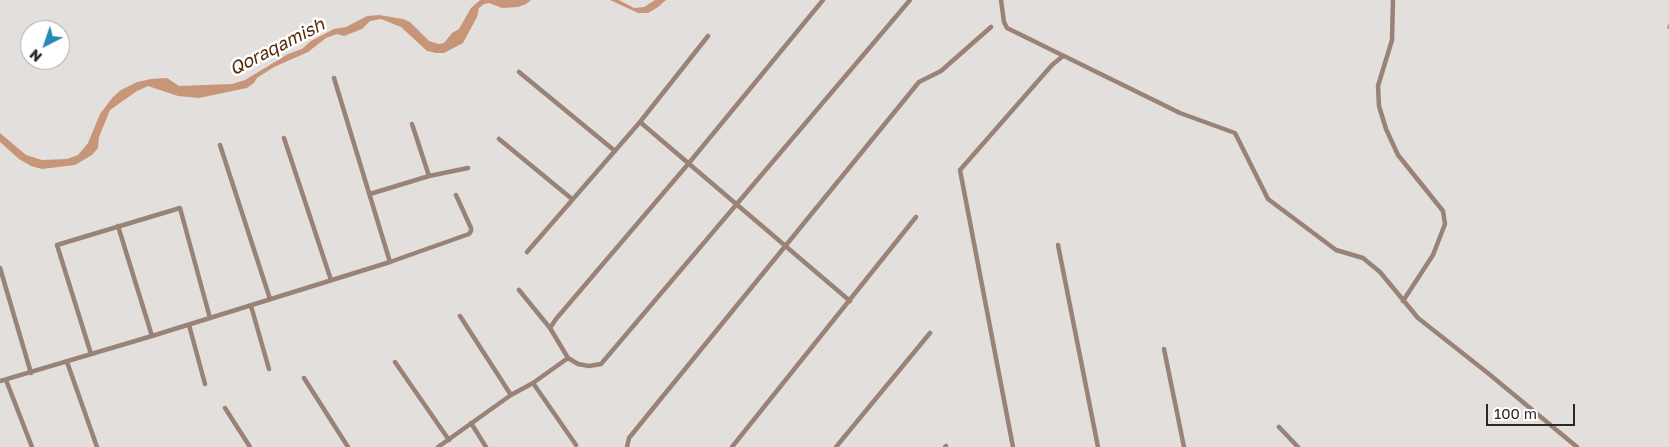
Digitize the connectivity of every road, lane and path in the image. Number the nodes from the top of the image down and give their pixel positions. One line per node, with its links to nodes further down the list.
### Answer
1 (823, 0): 16 (street)
2 (910, 0): 22 (street)
3 (1001, 0): 7 (street)
4 (1393, 0): 33 (street)
5 (991, 27): 26 (street)
6 (708, 36): 10 (street)
7 (1063, 56): 33 (street); 69 (street)
8 (519, 72): 15 (street)
9 (334, 78): 19 (street)
10 (640, 122): 15 (street); 16 (street)
11 (412, 124): 18 (street)
12 (284, 138): 30 (street)
13 (499, 139): 21 (street)
14 (220, 145): 32 (street)
15 (615, 151): 21 (street)
16 (689, 163): 22 (street); 39 (street)
17 (468, 168): 18 (street)
18 (429, 176): 19 (street)
19 (370, 194): 28 (street)
20 (456, 195): 28 (street)
21 (572, 200): 27 (street)
22 (737, 204): 26 (street); 44 (street)
23 (916, 217): 34 (street)
24 (118, 226): 37 (street); 41 (street); 43 (street)
25 (1058, 245): 70 (street)
26 (785, 247): 34 (street); 66 (street)
27 (527, 252)
28 (390, 262): 30 (street)
29 (0, 268): 48 (street)
30 (331, 280): 32 (street)
31 (519, 290): 39 (street)
32 (270, 299): 35 (street)
33 (1403, 300): 73 (street)
34 (850, 301): 67 (street)
35 (251, 306): 37 (street); 47 (street)
36 (460, 316): 54 (street)
37 (210, 318): 38 (street)
38 (189, 324): 41 (street); 53 (street)
39 (550, 328): 44 (street)
40 (930, 333): 68 (street)
41 (152, 336): 43 (street)
42 (1164, 348): 71 (street)
43 (91, 354): 45 (street)
44 (568, 358): 52 (street)
45 (67, 362): 48 (street); 61 (street)
46 (395, 362): 58 (street)
47 (269, 369)
48 (31, 372): 50 (street)
49 (304, 378): 63 (street)
50 (6, 380): 51 (street); 60 (street)
51 (0, 381)
52 (533, 383): 54 (street); 59 (street)
53 (205, 384)
54 (511, 395): 56 (street)
55 (224, 408): 62 (street)
56 (471, 423): 58 (street); 65 (street)
57 (1279, 427): 72 (street)
58 (449, 440): 64 (street)
59 (576, 445)
60 (32, 447)
61 (97, 447)
62 (250, 447)
63 (348, 447)
64 (438, 447)
65 (486, 447)
66 (627, 447)
67 (732, 447)
68 (836, 447)
69 (1013, 447)
70 (1098, 447)
71 (1184, 447)
72 (1298, 447)
73 (1577, 447)

